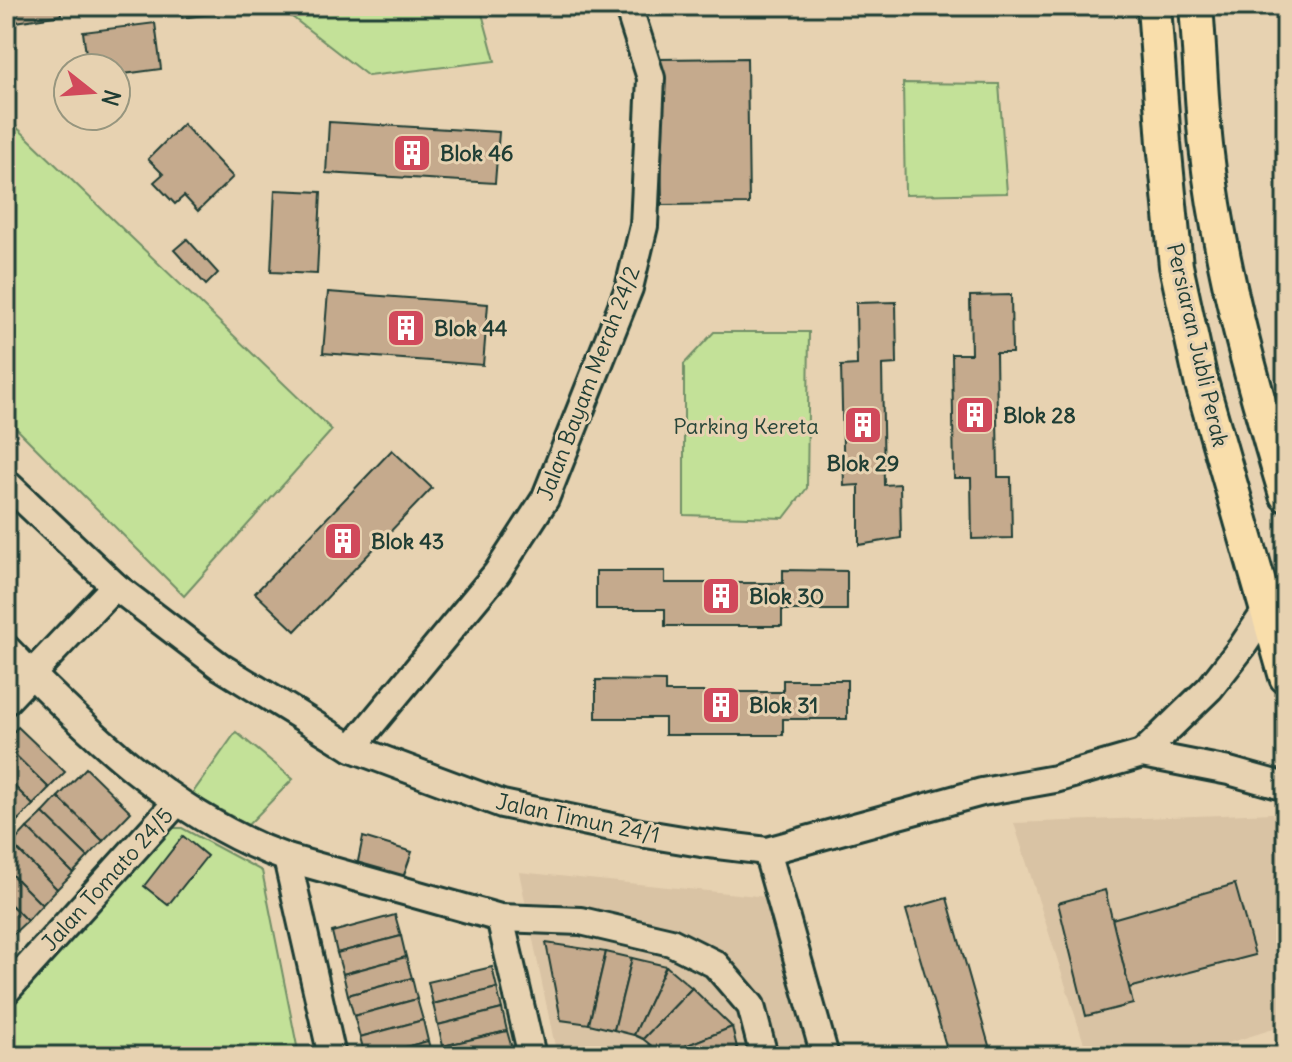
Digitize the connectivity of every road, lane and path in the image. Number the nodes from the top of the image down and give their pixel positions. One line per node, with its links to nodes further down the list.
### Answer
1 (628, 6): 12 (street, Jalan Bayam Merah 24/2)
2 (1154, 6): 7 (main road, Persiaran Jubli Perak)
3 (1196, 6): 5 (main road, Persiaran Jubli Perak)
4 (6, 483): 6 (street, Jalan Timun 24/1)
5 (1286, 495)
6 (115, 586): 9 (street); 12 (street, Jalan Timun 24/1)
7 (1266, 611): 10 (main road, Persiaran Jubli Perak); 13 (street)
8 (6, 648): 9 (street)
9 (31, 674): 11 (street); 15 (street)
10 (1286, 677)
11 (6, 701)
12 (352, 748): 16 (street, Jalan Timun 24/1)
13 (1142, 754): 14 (street); 16 (street, Jalan Timun 24/1)
14 (1286, 787)
15 (177, 802): 17 (street); 19 (street, Jalan Tomato 24/5)
16 (767, 851): 23 (street)
17 (287, 858): 18 (street); 20 (street)
18 (500, 918): 21 (street); 22 (street)
19 (6, 991)
20 (332, 1056)
21 (532, 1056)
22 (764, 1056)
23 (825, 1056)

